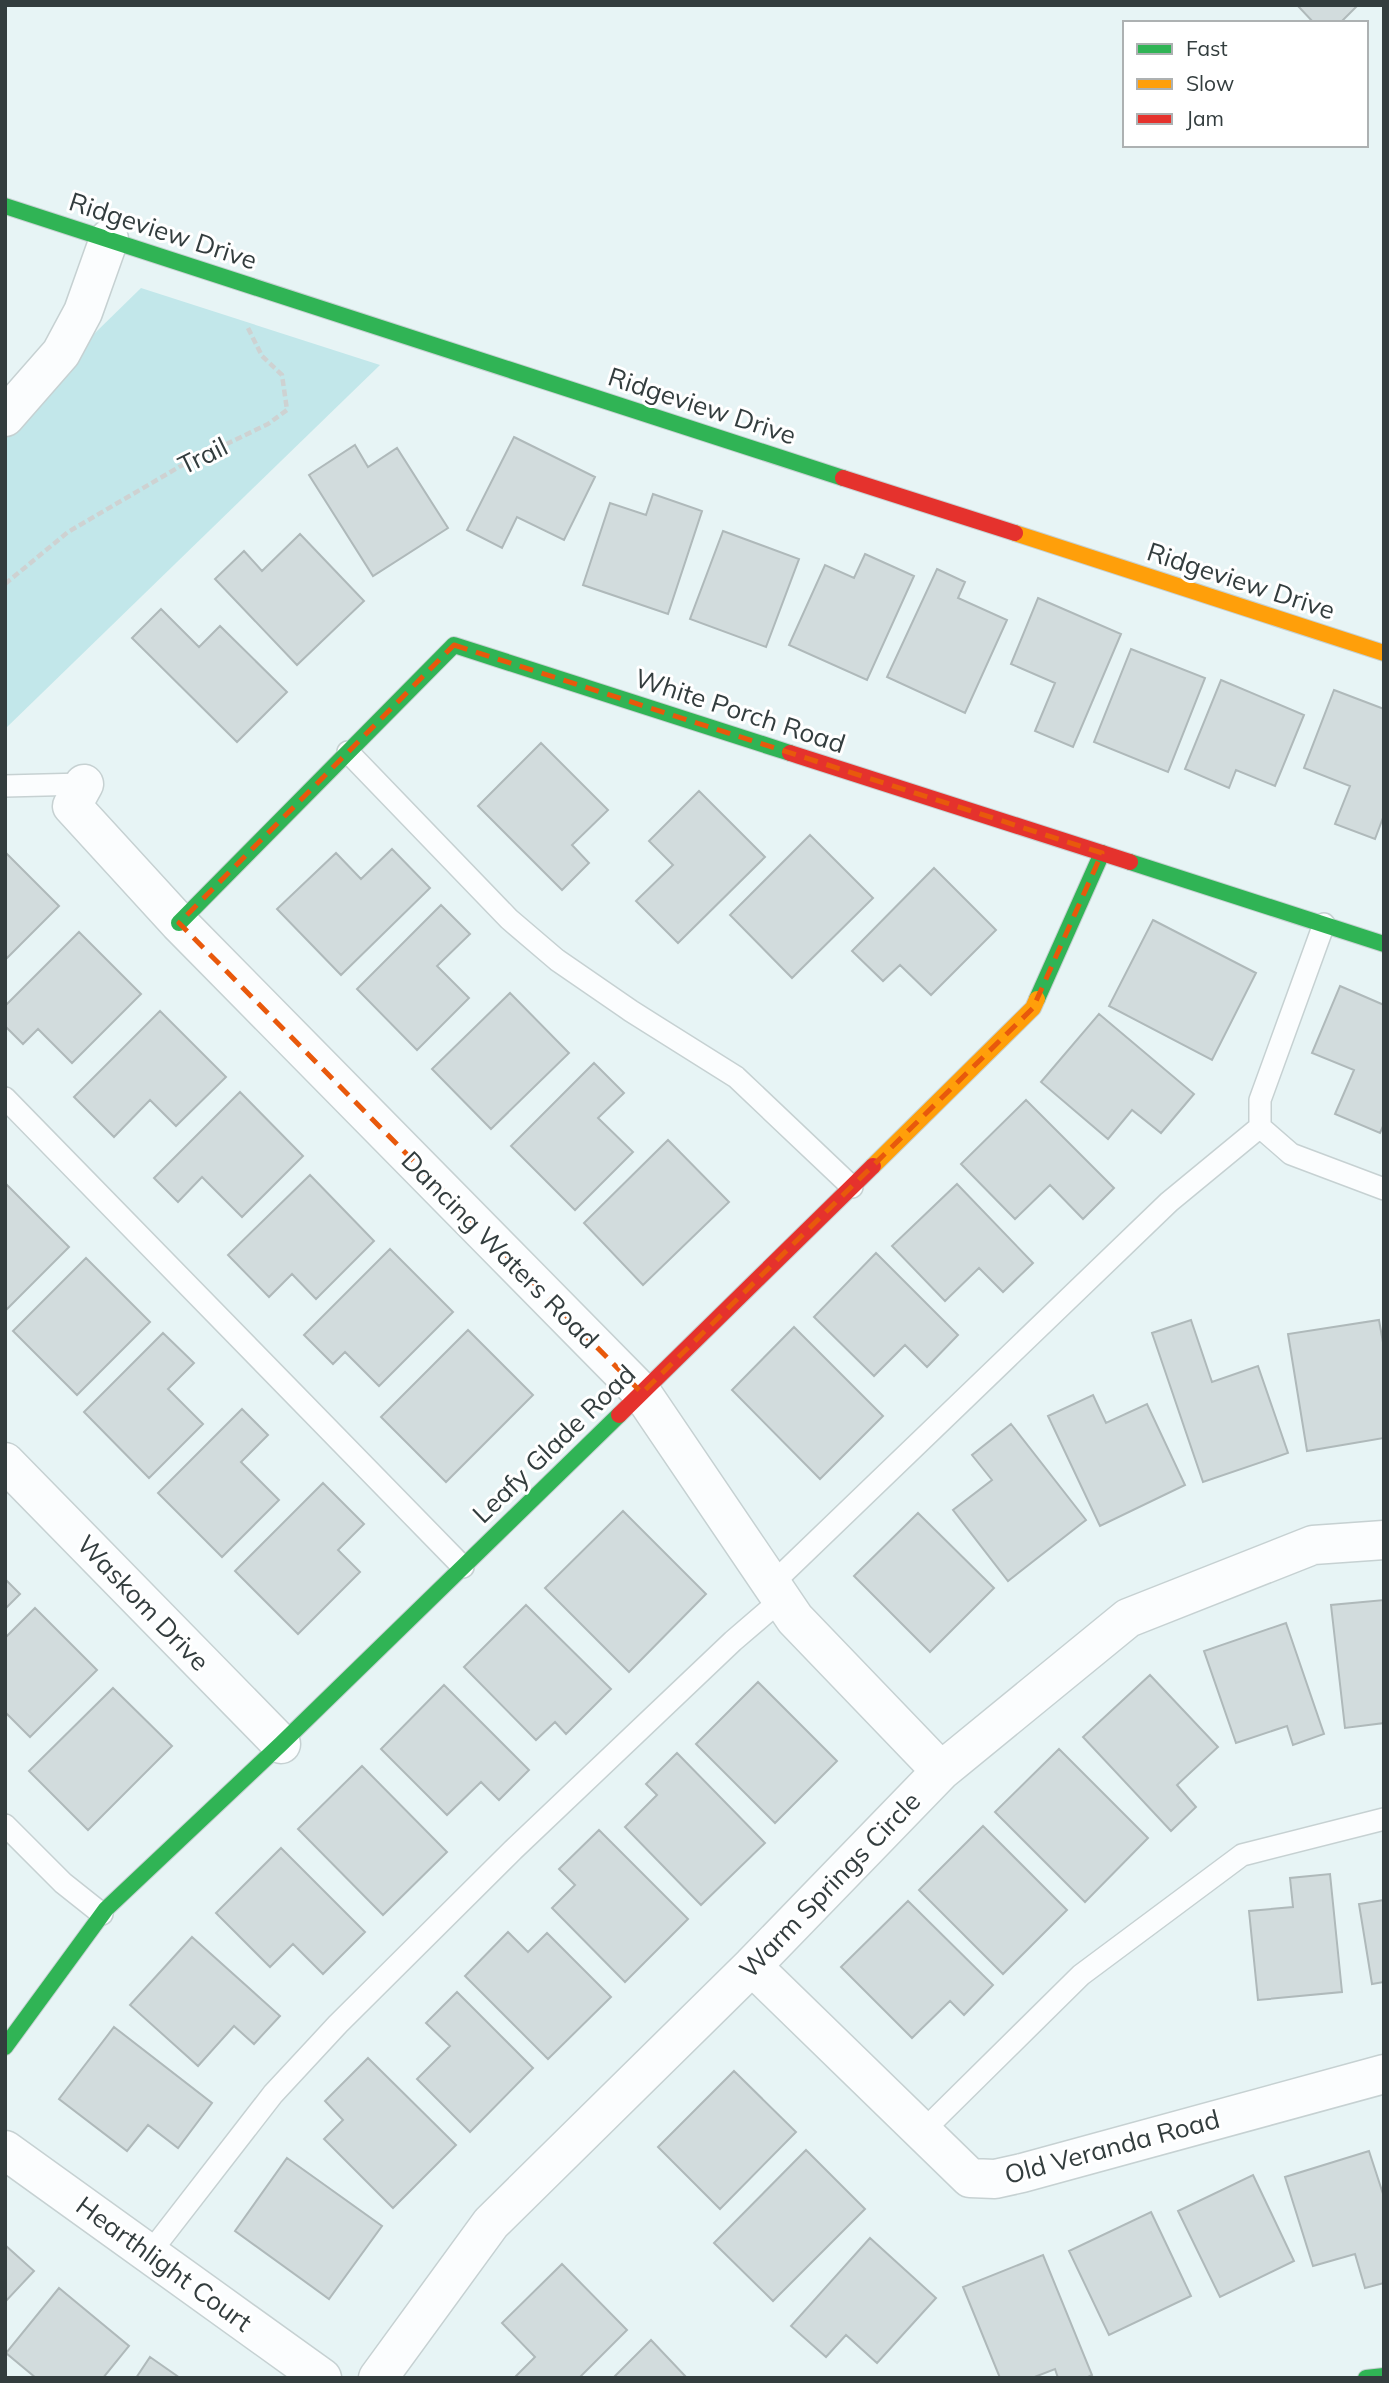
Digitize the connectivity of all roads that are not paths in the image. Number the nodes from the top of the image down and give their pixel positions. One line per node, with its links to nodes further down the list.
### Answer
1 (5, 206): 2 (street, Ridgeview Drive)
2 (109, 239): 3 (street); 4 (street, Ridgeview Drive)
3 (5, 417)
4 (1384, 653)
5 (348, 752): 8 (street, White Porch Road); 9 (street, White Porch Road); 14 (lane)
6 (84, 784): 7 (lane); 9 (street, Dancing Waters Road)
7 (5, 786)
8 (1102, 853): 10 (street, White Porch Road); 14 (street, Leafy Glade Road)
9 (179, 923): 16 (street, Dancing Waters Road)
10 (1324, 925): 11 (street, White Porch Road); 13 (lane)
11 (1384, 944)
12 (5, 1098): 19 (lane)
13 (1260, 1127): 15 (lane); 20 (lane)
14 (852, 1187): 16 (street, Leafy Glade Road)
15 (1384, 1189)
16 (642, 1394): 19 (street, Leafy Glade Road); 20 (street, Dancing Waters Road)
17 (5, 1462): 21 (street, Waskom Drive)
18 (1384, 1540): 22 (street, Warm Springs Circle)
19 (463, 1567): 21 (street, Leafy Glade Road)
20 (777, 1592): 22 (street, Dancing Waters Road); 31 (lane)
21 (281, 1744): 25 (street, Leafy Glade Road)
22 (940, 1771): 26 (street, Warm Springs Circle)
23 (1384, 1819): 29 (lane)
24 (5, 1825): 25 (lane)
25 (102, 1914): 27 (street, Leafy Glade Road)
26 (752, 1966): 29 (street, Old Veranda Road); 34 (street, Warm Springs Circle)
27 (5, 2047)
28 (1384, 2074): 29 (street, Old Veranda Road)
29 (922, 2132)
30 (5, 2150): 31 (street, Hearthlight Court)
31 (149, 2254): 33 (street, Hearthlight Court)
32 (1384, 2376): 35 (street)
33 (322, 2378)
34 (378, 2378)
35 (1366, 2378)

